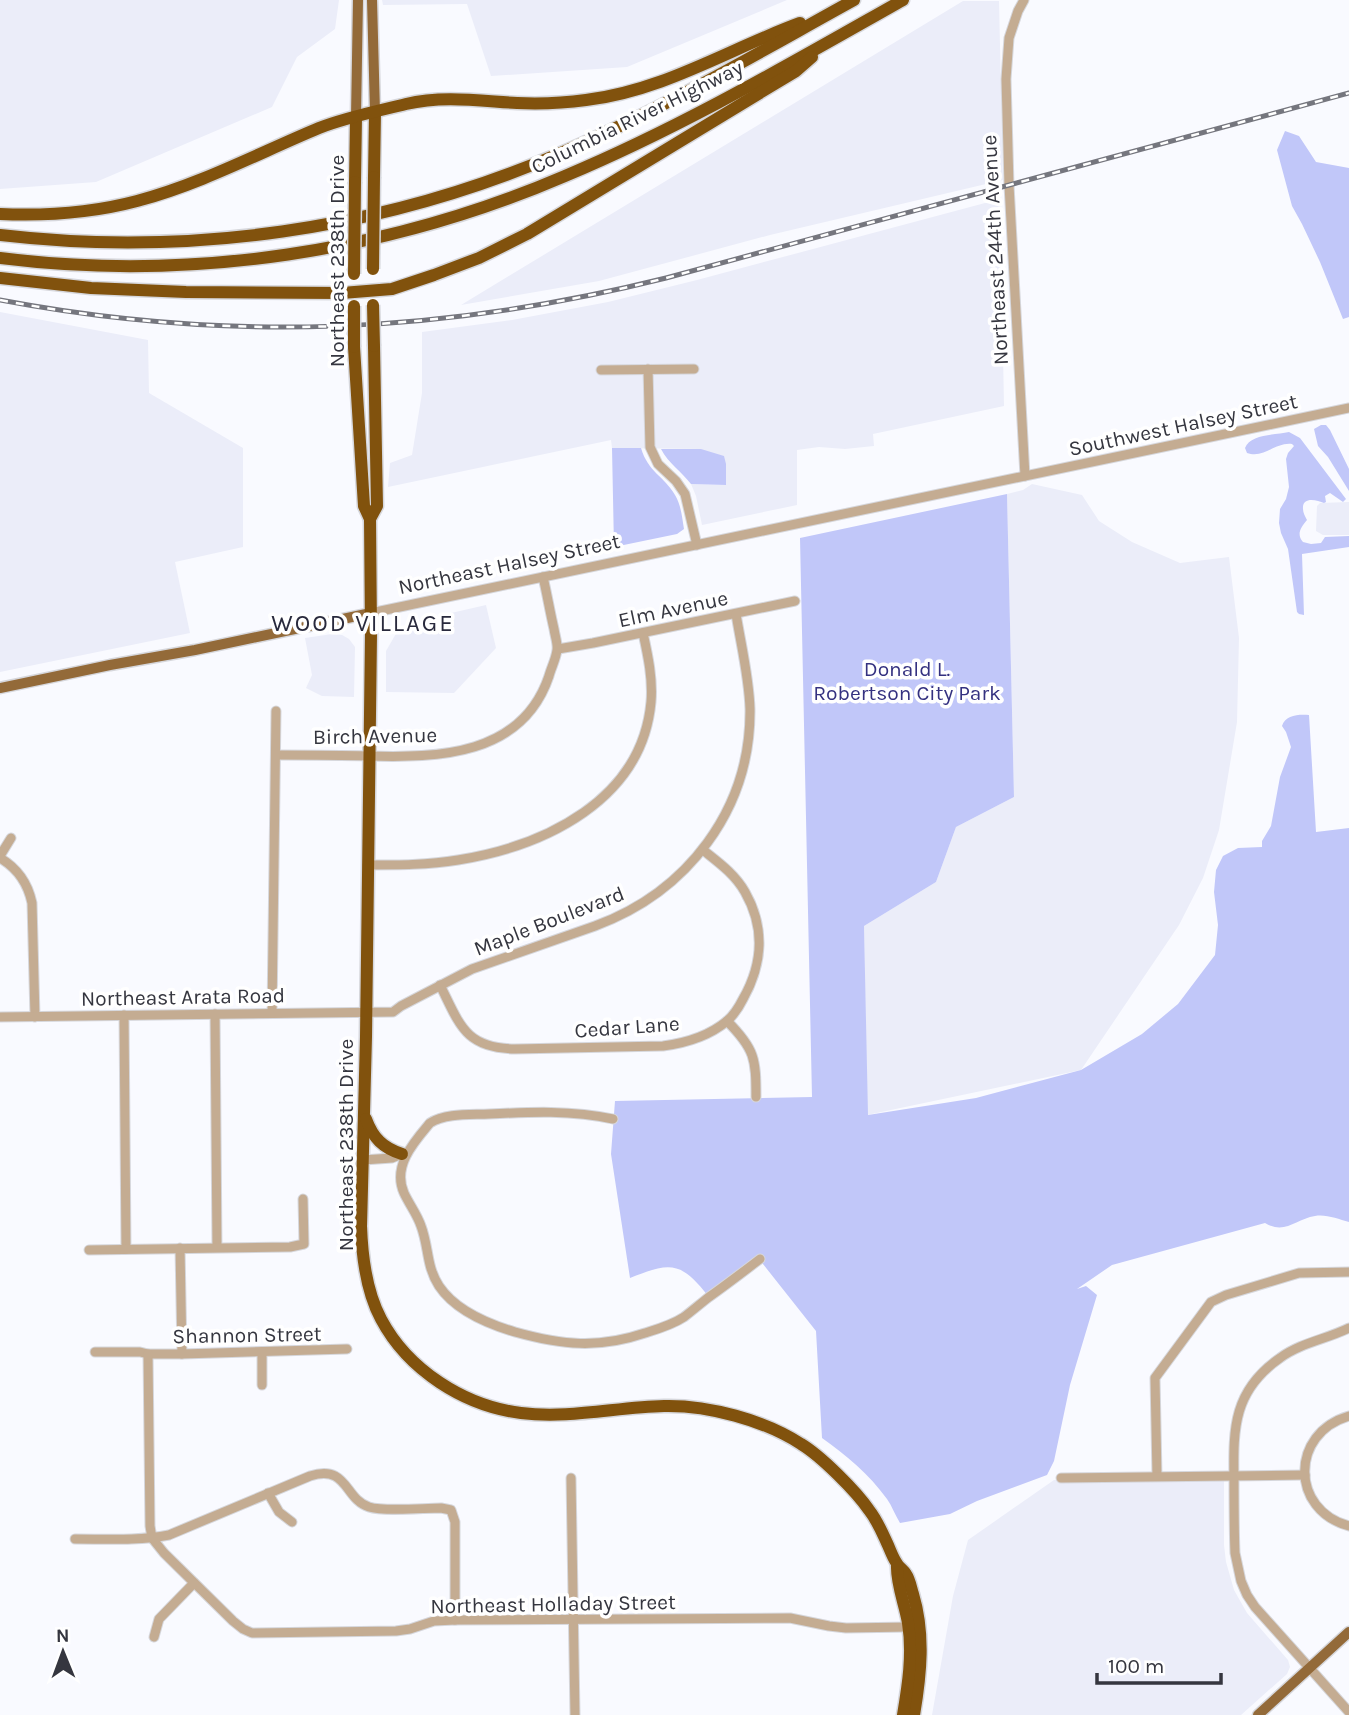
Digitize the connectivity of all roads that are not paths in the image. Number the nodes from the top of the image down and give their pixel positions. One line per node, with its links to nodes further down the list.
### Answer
1 (358, 0): 9 (main road, Northeast 238th Drive)
2 (372, 0): 8 (main road, Northeast 238th Drive)
3 (854, 0): 6 (highway, Columbia River Highway)
4 (903, 0): 7 (highway, Columbia River Highway)
5 (1024, 0): 20 (street, Northeast 244th Avenue)
6 (837, 10): 8 (highway); 11 (highway, Columbia River Highway)
7 (840, 35): 12 (highway, Columbia River Highway); 14 (highway)
8 (375, 112): 9 (highway); 14 (highway, Northeast 238th Drive, bridge)
9 (356, 117): 10 (highway); 15 (highway, Northeast 238th Drive, bridge)
10 (0, 214)
11 (0, 235)
12 (0, 258)
13 (0, 278): 15 (highway)
14 (373, 290): 15 (highway); 21 (highway, Northeast 238th Drive, bridge)
15 (354, 292): 21 (highway, Northeast 238th Drive, bridge)
16 (648, 369): 17 (street); 18 (street); 22 (street)
17 (694, 369)
18 (601, 370)
19 (1349, 408): 20 (street, Southwest Halsey Street)
20 (1025, 475): 22 (street, Northeast Halsey Street)
21 (370, 519): 25 (highway, Northeast 238th Drive)
22 (697, 545): 23 (street, Northeast Halsey Street)
23 (543, 577): 25 (street, Northeast Halsey Street); 28 (street)
24 (795, 601): 26 (street, Elm Avenue)
25 (371, 613): 29 (main road, Northeast Halsey Street); 32 (highway, Northeast 238th Drive)
26 (736, 614): 27 (street, Elm Avenue); 34 (street, Maple Boulevard)
27 (643, 633): 28 (street, Elm Avenue); 36 (street)
28 (558, 649): 32 (street, Birch Avenue)
29 (0, 688)
30 (276, 711): 31 (street)
31 (276, 755): 32 (street, Birch Avenue); 39 (street)
32 (369, 756): 36 (highway, Northeast 238th Drive)
33 (11, 838): 35 (street)
34 (703, 850): 37 (street, Maple Boulevard); 44 (street, Cedar Lane)
35 (0, 857): 43 (street)
36 (367, 865): 38 (highway, Northeast 238th Drive)
37 (440, 985): 38 (street, Maple Boulevard); 44 (street, Cedar Lane)
38 (366, 1012): 39 (street, Northeast Arata Road); 46 (highway, Northeast 238th Drive)
39 (272, 1013): 40 (street, Northeast Arata Road)
40 (215, 1014): 41 (street, Northeast Arata Road); 51 (street)
41 (124, 1015): 43 (street, Northeast Arata Road); 53 (street)
42 (0, 1017): 43 (street, Northeast Arata Road)
43 (35, 1017)
44 (727, 1021): 45 (street)
45 (756, 1097)
46 (365, 1112): 48 (highway); 49 (highway, Northeast 238th Drive)
47 (613, 1119): 48 (street)
48 (404, 1153): 49 (street); 55 (street)
49 (363, 1160): 78 (highway, Northeast 238th Drive)
50 (303, 1199): 51 (street)
51 (217, 1247): 52 (street)
52 (180, 1248): 53 (street); 62 (street)
53 (126, 1249): 54 (street)
54 (89, 1250)
55 (760, 1259)
56 (1349, 1272): 67 (street)
57 (1349, 1328): 65 (street)
58 (347, 1349): 60 (street, Shannon Street)
59 (95, 1352): 61 (street, Shannon Street)
60 (262, 1352): 62 (street, Shannon Street); 63 (street)
61 (148, 1354): 62 (street, Shannon Street); 73 (street)
62 (182, 1354)
63 (262, 1385)
64 (1349, 1416): 66 (street)
65 (1234, 1475): 66 (street); 67 (street); 81 (street)
66 (1305, 1475): 72 (street)
67 (1157, 1476): 69 (street)
68 (571, 1478): 77 (street)
69 (1062, 1478)
70 (268, 1493): 71 (street); 73 (street); 76 (street)
71 (292, 1522)
72 (1349, 1526)
73 (152, 1538): 74 (street); 75 (street, Northeast Holladay Street)
74 (75, 1539)
75 (194, 1583): 76 (street, Northeast Holladay Street); 80 (street)
76 (455, 1620): 77 (street, Northeast Holladay Street)
77 (573, 1620): 78 (street, Northeast Holladay Street); 83 (street)
78 (914, 1627): 84 (highway); 85 (highway)
79 (1349, 1632): 81 (main road)
80 (154, 1637)
81 (1309, 1668): 82 (street); 86 (main road)
82 (1349, 1712)
83 (575, 1715)
84 (903, 1715)
85 (914, 1715)
86 (1258, 1715)

